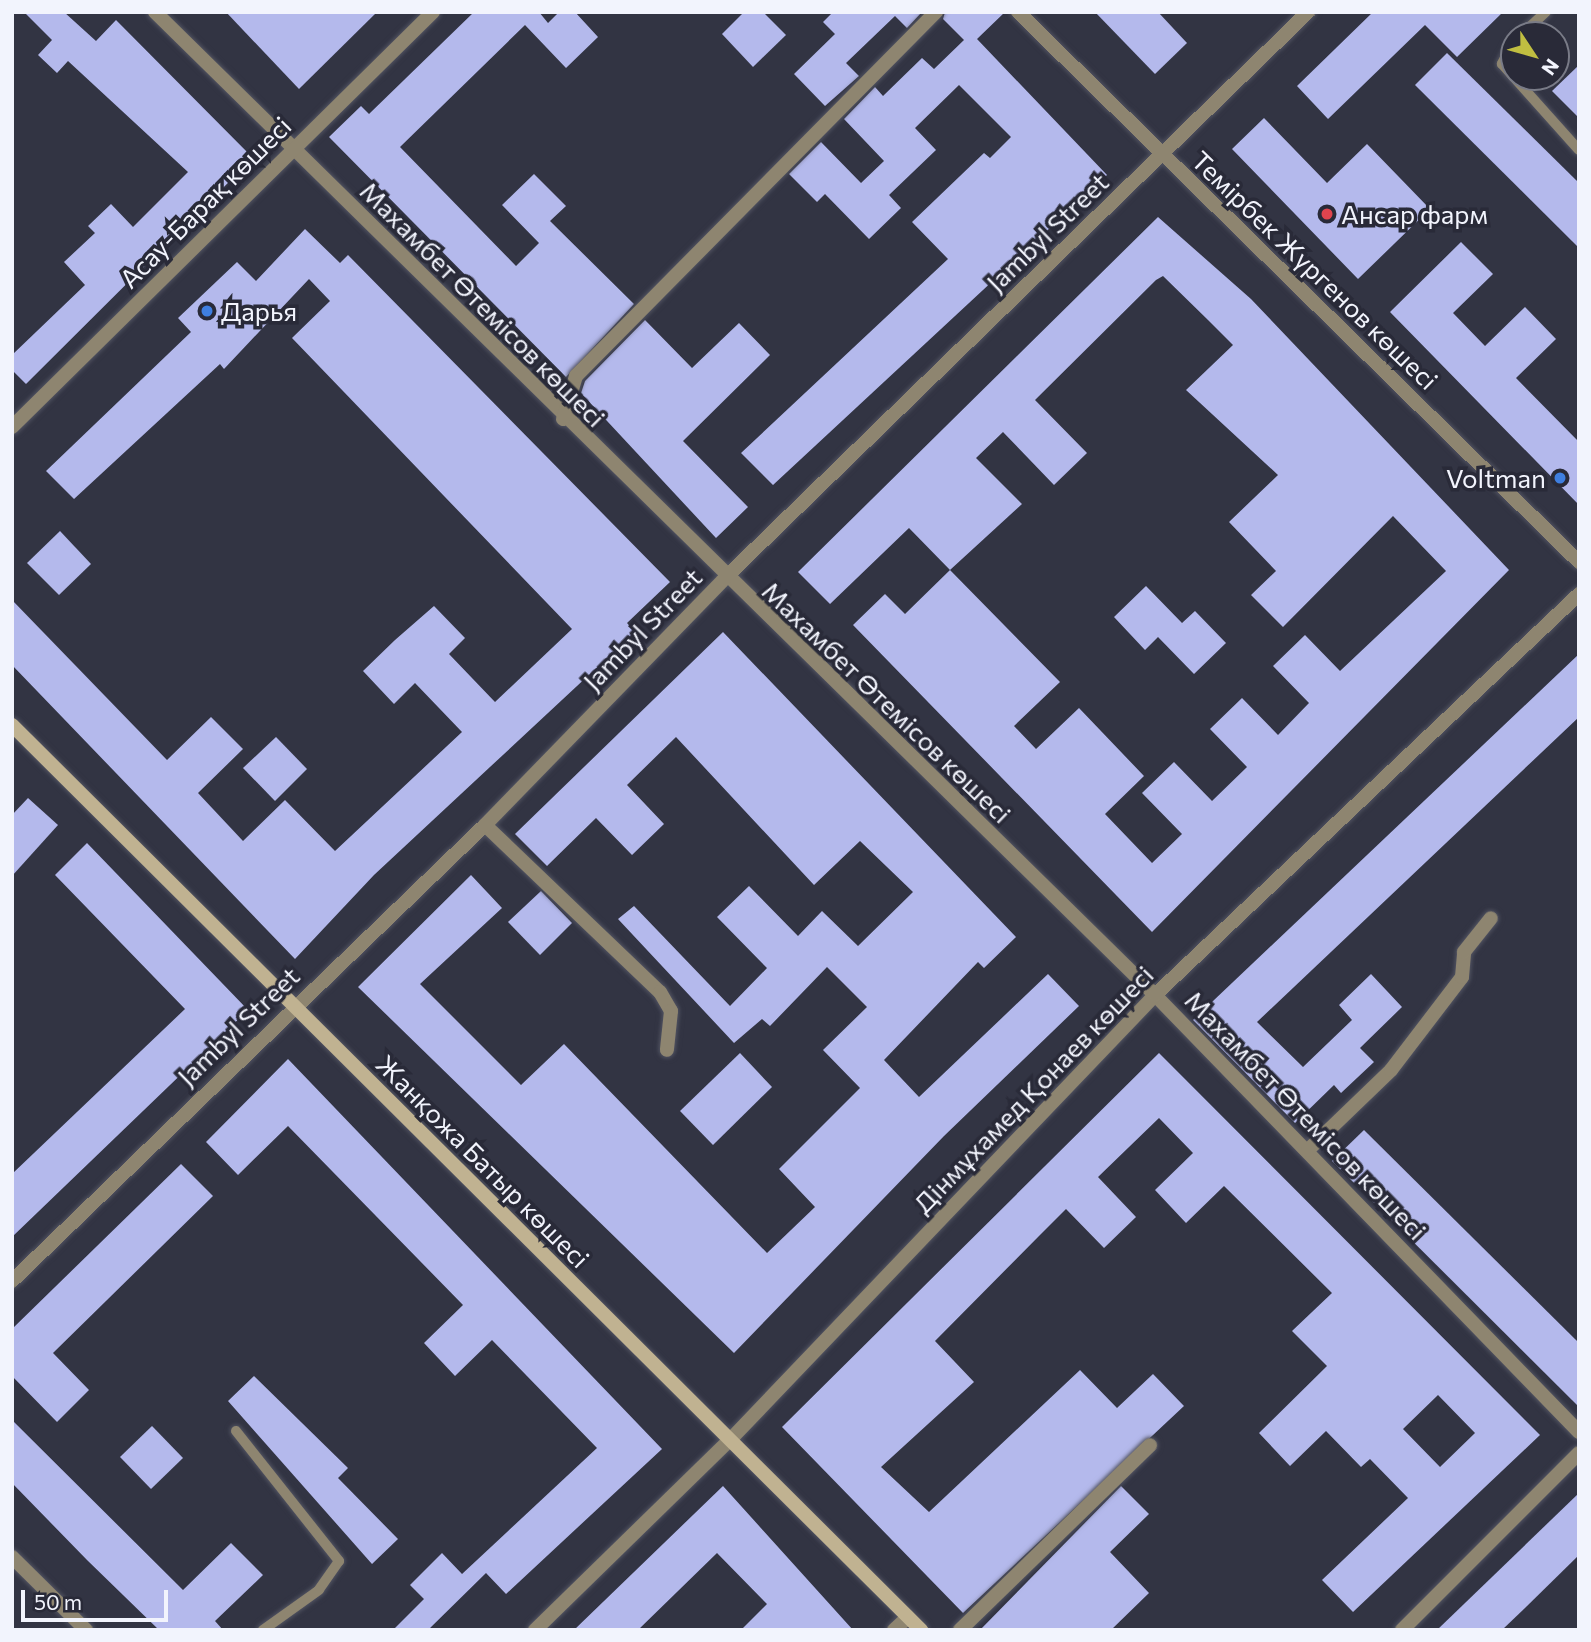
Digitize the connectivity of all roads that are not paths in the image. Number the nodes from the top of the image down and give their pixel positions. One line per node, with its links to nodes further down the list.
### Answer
1 (155, 12): 7 (street, Махамбет Өтемісов көшесі)
2 (433, 12): 7 (street, Асау-Барақ көшесі)
3 (936, 12): 10 (street)
4 (1018, 12): 9 (street, Темірбек Жүргенов көшесі)
5 (1308, 12): 9 (street, Jambyl Street)
6 (1526, 91): 8 (lane)
7 (293, 150): 10 (street, Махамбет Өтемісов көшесі); 11 (street, Асау-Барақ көшесі)
8 (1579, 150)
9 (1162, 155): 12 (street, Темірбек Жүргенов көшесі); 13 (street, Jambyl Street)
10 (564, 419): 13 (street, Махамбет Өтемісов көшесі)
11 (12, 427)
12 (1579, 562)
13 (724, 579): 16 (street, Jambyl Street); 18 (street, Махамбет Өтемісов көшесі)
14 (1579, 594): 18 (street, Дінмұхамед Қонаев көшесі)
15 (12, 725): 19 (main road, Жанқожа Батыр көшесі)
16 (485, 825): 19 (street, Jambyl Street); 20 (street)
17 (1491, 918): 21 (street)
18 (1155, 995): 21 (street, Махамбет Өтемісов көшесі); 25 (street, Дінмұхамед Қонаев көшесі)
19 (293, 1006): 22 (street, Jambyl Street); 25 (main road, Жанқожа Батыр көшесі)
20 (667, 1050)
21 (1308, 1150): 24 (street, Махамбет Өтемісов көшесі)
22 (12, 1281)
23 (236, 1432): 31 (lane)
24 (1579, 1432)
25 (729, 1441): 29 (main road, Жанқожа Батыр көшесі); 32 (street, Дінмұхамед Қонаев көшесі)
26 (1150, 1445): 35 (street)
27 (1579, 1453): 36 (street)
28 (12, 1557): 30 (street)
29 (908, 1617): 33 (street); 34 (main road, Жанқожа Батыр көшесі)
30 (86, 1630)
31 (263, 1630)
32 (535, 1630)
33 (894, 1630)
34 (921, 1630)
35 (960, 1630)
36 (1402, 1630)

